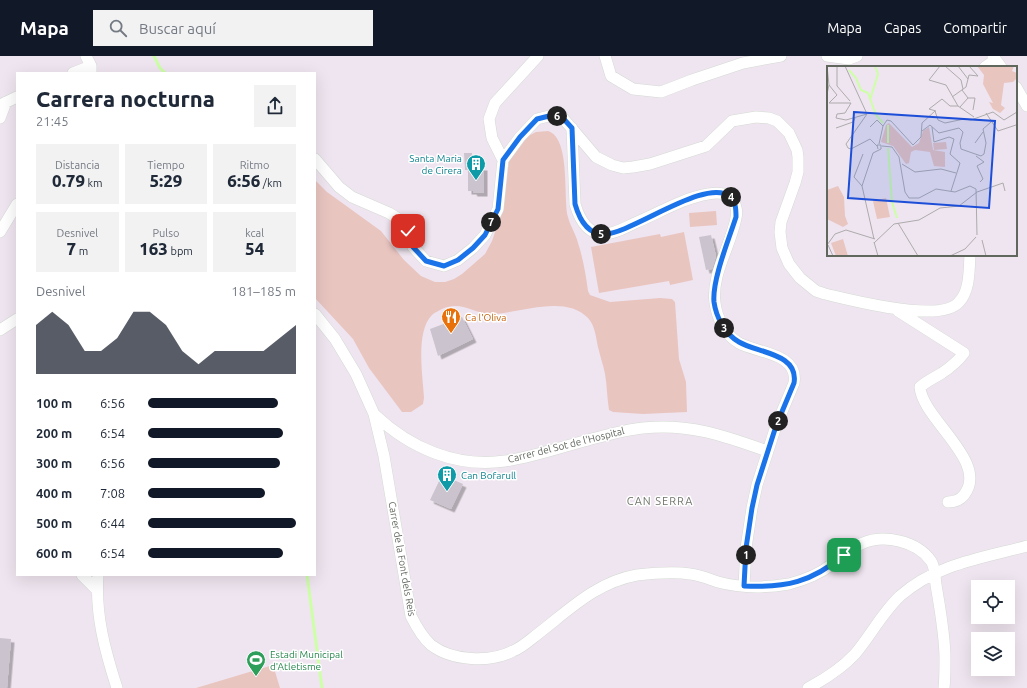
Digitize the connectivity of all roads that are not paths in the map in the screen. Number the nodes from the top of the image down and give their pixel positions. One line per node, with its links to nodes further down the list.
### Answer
1 (538, 56): 16 (street)
2 (605, 56): 3 (street)
3 (781, 56)
4 (826, 56): 5 (street)
5 (857, 56)
6 (996, 61): 8 (street)
7 (89, 65): 9 (street)
8 (987, 66)
9 (75, 72)
10 (1017, 89): 13 (street)
11 (16, 98): 12 (street)
12 (3, 104): 14 (street)
13 (1027, 106)
14 (0, 118)
15 (572, 128): 16 (street); 21 (street); 26 (street)
16 (503, 160): 17 (street)
17 (316, 161)
18 (16, 206): 19 (street)
19 (0, 232)
20 (970, 256): 21 (street)
21 (894, 308): 27 (street)
22 (316, 315): 25 (street, Carrer de la Font dels Reis)
23 (16, 320): 24 (street)
24 (0, 330)
25 (374, 414): 26 (street, Carrer del Sot de l'Hospital); 32 (street, Carrer de la Font dels Reis)
26 (768, 451): 32 (street)
27 (948, 502)
28 (1027, 546): 29 (street)
29 (934, 574): 32 (street, Carrer de la Font dels Reis); 35 (street); 36 (street, Carrer de la Font dels Reis)
30 (83, 576): 33 (street)
31 (98, 576): 33 (street)
32 (744, 586)
33 (97, 590): 34 (street)
34 (117, 688)
35 (808, 688)
36 (944, 688)

